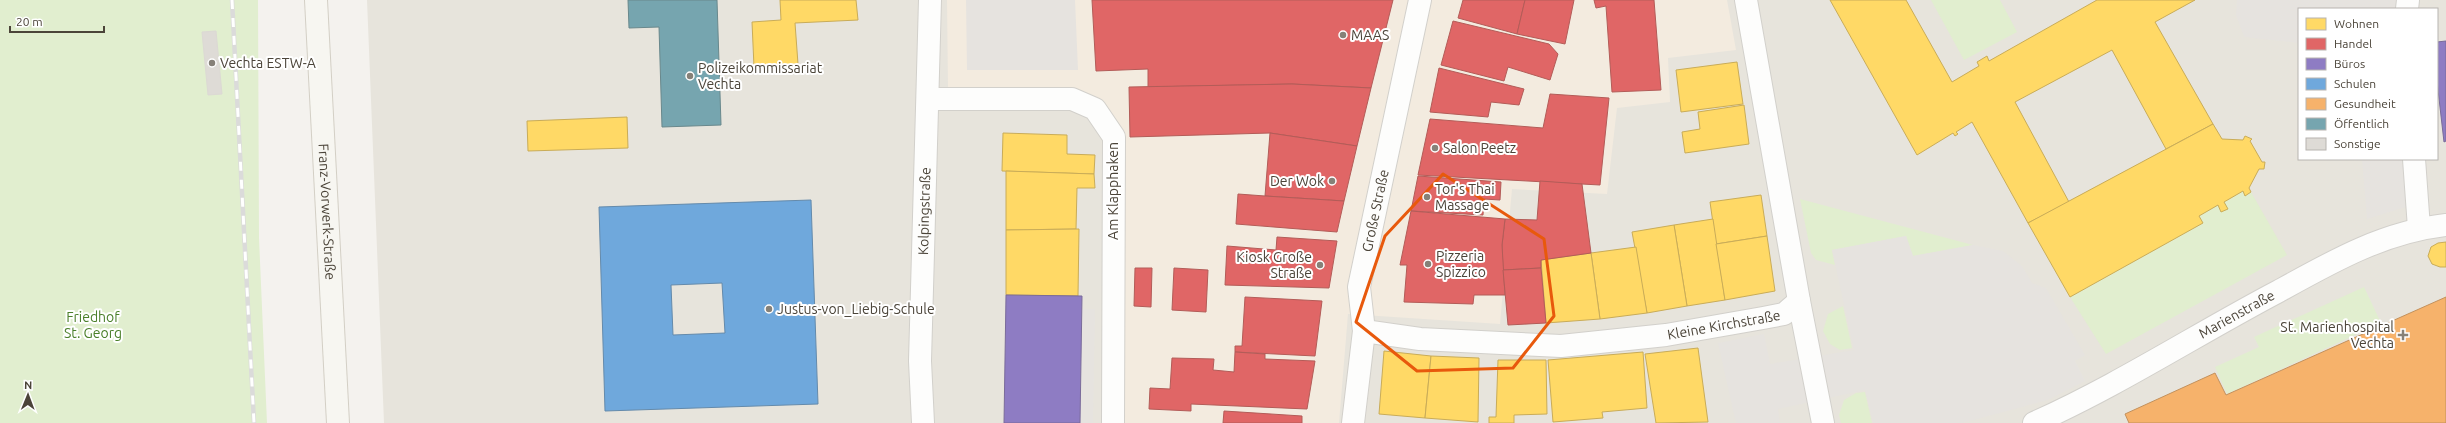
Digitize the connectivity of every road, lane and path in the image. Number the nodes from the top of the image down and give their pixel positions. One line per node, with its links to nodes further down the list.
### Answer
1 (316, 0): 11 (main road, Franz-Vorwerk-Straße)
2 (930, 0): 5 (street, Kolpingstraße)
3 (1420, 0): 10 (street, Große Straße)
4 (1746, 0): 9 (street, Kleine Kirchstraße)
5 (929, 99): 12 (street, Kolpingstraße); 13 (street, Am Klapphaken)
6 (2414, 160): 8 (street)
7 (2446, 225): 8 (street, Marienstraße)
8 (2420, 228): 16 (street, Marienstraße)
9 (1799, 301): 10 (street, Kleine Kirchstraße); 15 (street)
10 (1364, 331): 14 (street, Große Straße)
11 (338, 423)
12 (923, 423)
13 (1113, 423)
14 (1353, 423)
15 (1823, 423)
16 (2034, 423)

